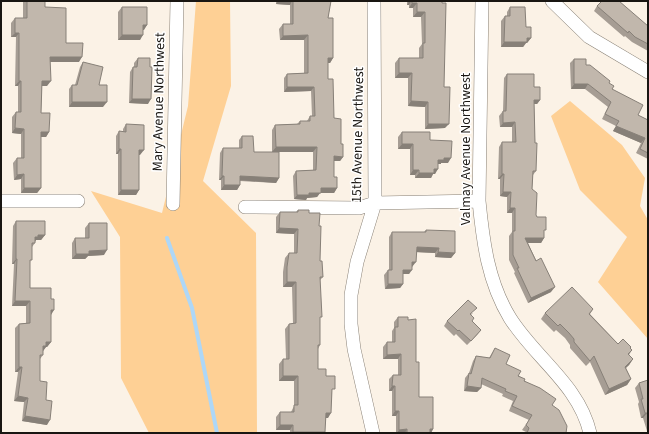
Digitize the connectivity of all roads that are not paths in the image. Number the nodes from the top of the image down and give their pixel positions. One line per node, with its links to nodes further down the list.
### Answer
1 (177, 1): 10 (street, Mary Avenue Northwest)
2 (374, 1): 9 (street, 15th Avenue Northwest)
3 (482, 1): 8 (street, Valmay Avenue Northwest)
4 (552, 1): 5 (street)
5 (648, 72)
6 (1, 201): 7 (street)
7 (78, 201)
8 (479, 201): 9 (street); 13 (street, Valmay Avenue Northwest)
9 (375, 203): 11 (street); 12 (street, 15th Avenue Northwest)
10 (173, 204)
11 (245, 207)
12 (373, 433)
13 (590, 433)

